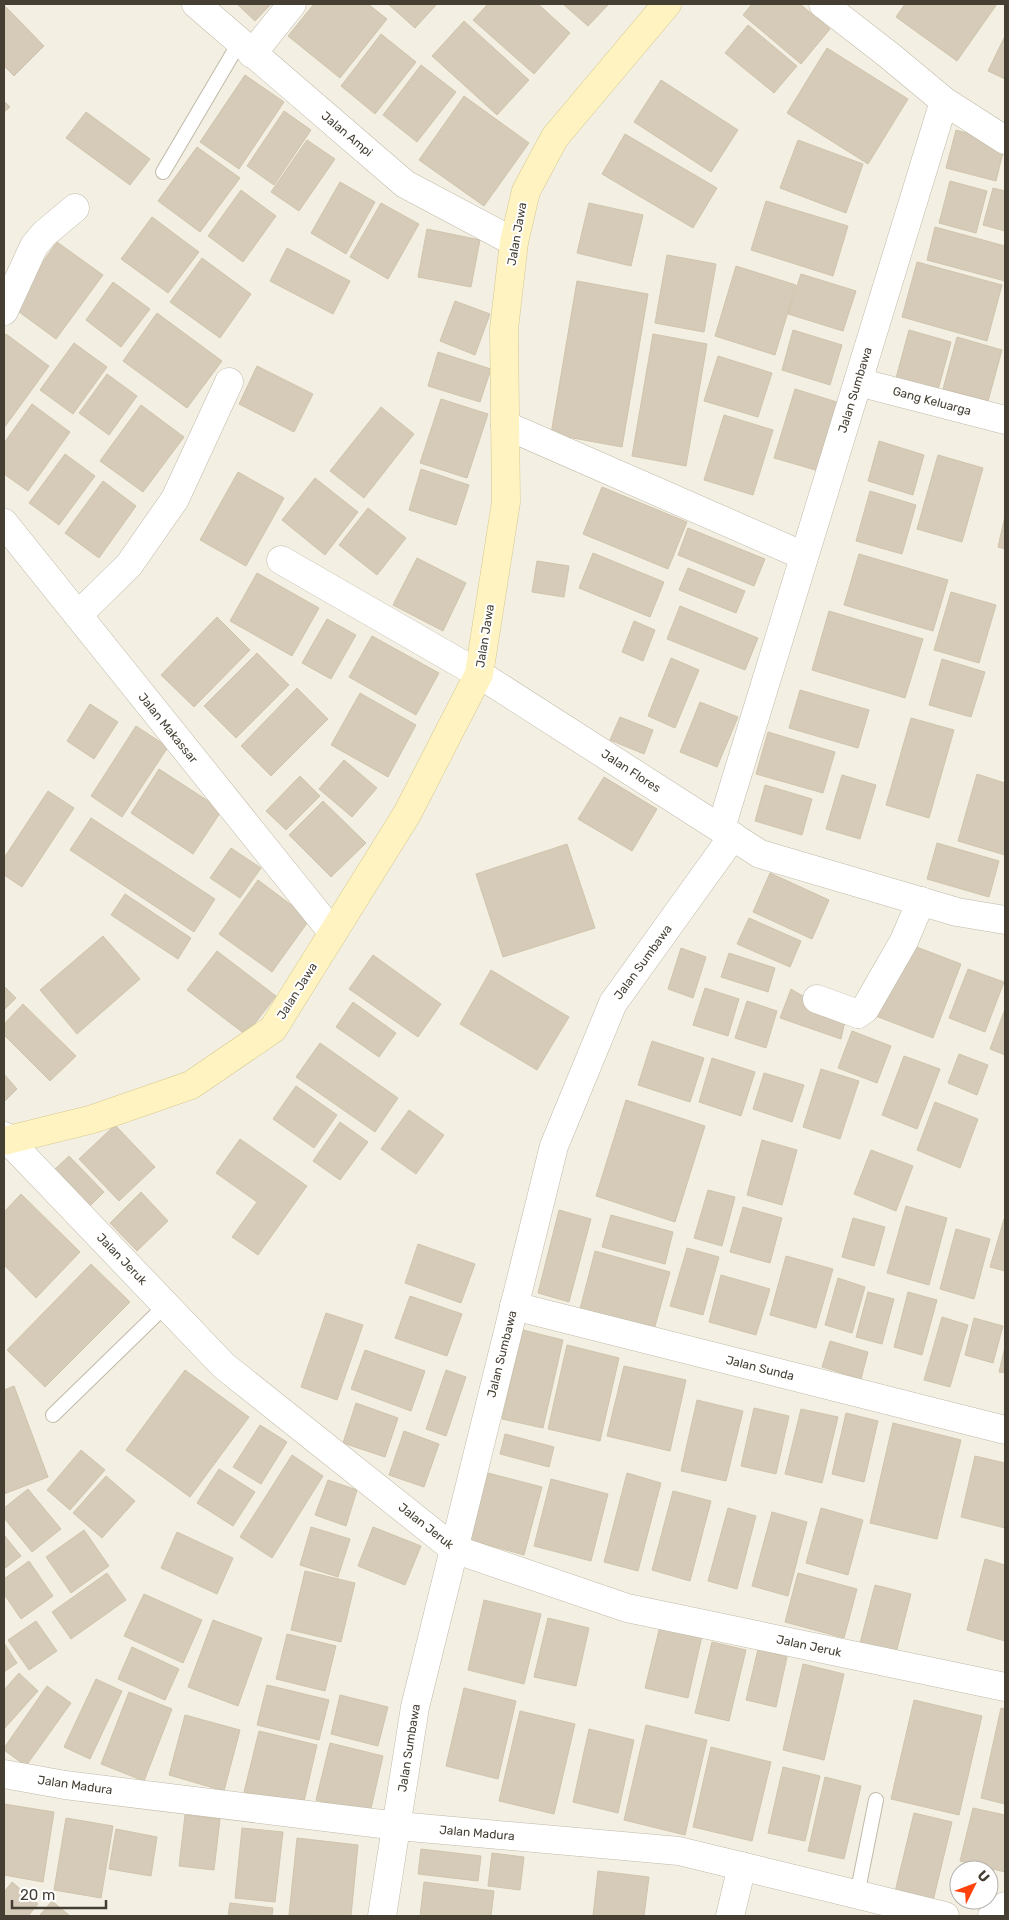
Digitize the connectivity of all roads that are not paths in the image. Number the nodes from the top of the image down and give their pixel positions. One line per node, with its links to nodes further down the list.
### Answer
1 (196, 4): 5 (street, Jalan Ampi)
2 (292, 4): 5 (street)
3 (668, 4): 10 (street, Jalan Jawa)
4 (823, 4): 6 (street)
5 (246, 48): 8 (lane); 10 (street, Jalan Ampi)
6 (944, 101): 7 (street); 13 (street, Jalan Sumbawa)
7 (1005, 140)
8 (163, 172)
9 (76, 208): 11 (street)
10 (514, 242): 15 (street, Jalan Jawa)
11 (4, 311)
12 (229, 382): 19 (street)
13 (858, 382): 14 (street, Gang Keluarga); 17 (street, Jalan Sumbawa)
14 (1005, 420)
15 (505, 425): 17 (street); 20 (street, Jalan Jawa)
16 (4, 523): 19 (street, Jalan Makassar)
17 (804, 556): 21 (street, Jalan Sumbawa)
18 (282, 560): 20 (street, Jalan Flores)
19 (78, 615): 24 (street, Jalan Makassar)
20 (479, 674): 21 (street, Jalan Flores); 24 (street, Jalan Jawa)
21 (727, 832): 22 (street, Jalan Flores); 28 (street, Jalan Sumbawa)
22 (921, 901): 23 (street, Jalan Flores); 25 (street)
23 (1005, 920)
24 (333, 933): 26 (street, Jalan Jawa)
25 (817, 999)
26 (5, 1139): 27 (street, Jalan Jeruk)
27 (166, 1305): 29 (lane); 31 (street, Jalan Jeruk)
28 (514, 1306): 30 (street, Jalan Sunda); 31 (street, Jalan Sumbawa)
29 (53, 1415)
30 (1005, 1430)
31 (454, 1549): 32 (street, Jalan Jeruk); 35 (street, Jalan Sumbawa)
32 (1005, 1687)
33 (4, 1774): 35 (street, Jalan Madura)
34 (876, 1800): 37 (lane)
35 (398, 1826): 36 (street, Jalan Madura); 38 (street, Jalan Sumbawa)
36 (742, 1866): 37 (street, Jalan Madura); 39 (street)
37 (857, 1895): 40 (street, Jalan Madura)
38 (382, 1916)
39 (730, 1916)
40 (945, 1916)

